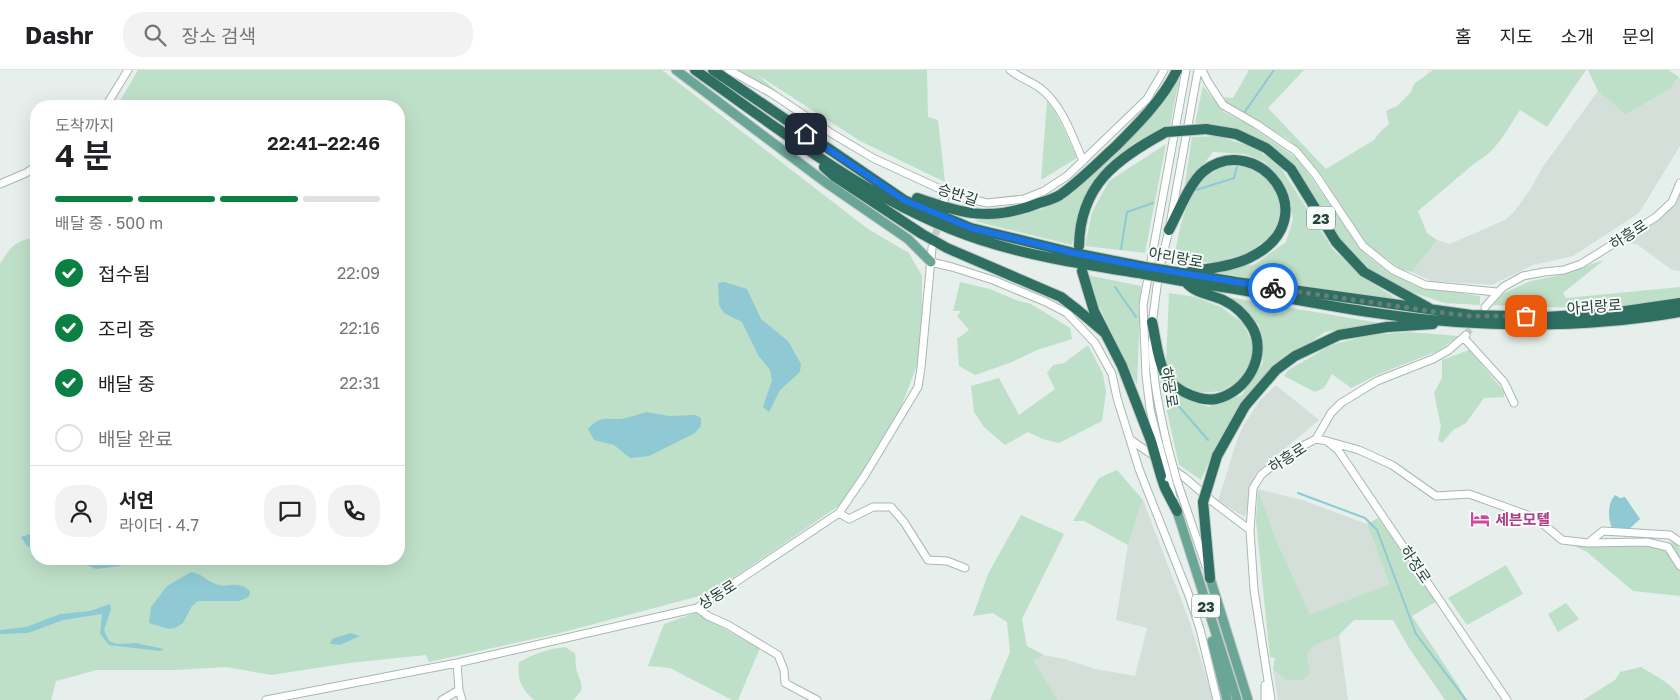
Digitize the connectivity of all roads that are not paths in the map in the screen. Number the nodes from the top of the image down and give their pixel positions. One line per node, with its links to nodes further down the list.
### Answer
1 (128, 70): 12 (street)
2 (676, 70): 24 (main road)
3 (695, 70): 13 (highway, 아리랑로)
4 (713, 70): 18 (highway, 아리랑로)
5 (729, 70): 19 (street, 승반길)
6 (1010, 70): 14 (street)
7 (1164, 70): 14 (street, 승반길)
8 (1177, 70): 18 (highway)
9 (1186, 70): 39 (street, 하공로)
10 (1198, 70): 21 (street, 하공로)
11 (1202, 70): 28 (street)
12 (110, 100)
13 (813, 153): 25 (highway, 아리랑로); 35 (highway)
14 (1083, 161): 19 (street, 승반길)
15 (30, 170): 17 (street)
16 (1680, 183): 28 (street, 하흥로)
17 (0, 184)
18 (889, 191): 25 (highway, 아리랑로)
19 (946, 192): 20 (street)
20 (944, 202)
21 (1169, 230): 27 (highway); 33 (street, 하공로)
22 (1079, 246): 31 (highway, 23, bridge)
23 (932, 248): 24 (street, 상동로)
24 (931, 262): 38 (street); 42 (street, 상동로)
25 (1144, 270): 27 (highway, 아리랑로, bridge)
26 (1082, 271): 35 (highway, 23)
27 (1182, 277): 31 (highway, 아리랑로); 33 (highway); 34 (highway, 아리랑로)
28 (1497, 292): 30 (street, 하흥로)
29 (1680, 303): 31 (highway, 아리랑로 / 23)
30 (1485, 307)
31 (1437, 312)
32 (1680, 312): 34 (highway, 아리랑로 / 23)
33 (1152, 322): 48 (street, 하공로, bridge)
34 (1456, 322): 48 (highway, 23, bridge)
35 (1105, 334): 39 (highway, 23)
36 (1514, 402): 37 (street, 하흥로)
37 (1316, 439): 40 (street); 43 (street, 하흥로)
38 (1130, 440): 43 (street); 58 (street)
39 (1155, 441): 41 (highway, 23, bridge)
40 (1327, 441): 45 (street); 64 (street, 하정로)
41 (1177, 511): 49 (main road, 23)
42 (838, 513): 47 (street); 50 (street, 상동로)
43 (1250, 530): 51 (street, 하흥로)
44 (1680, 542): 45 (street)
45 (1588, 543): 46 (street)
46 (1680, 566)
47 (965, 568)
48 (1210, 578): 61 (main road, 하공로 / 23)
49 (1199, 582): 59 (main road); 60 (main road, 23)
50 (697, 608): 52 (street, 상동로); 57 (street)
51 (1265, 662): 62 (street); 63 (street)
52 (456, 663): 53 (street); 54 (street, 상동로)
53 (459, 690): 55 (street); 56 (street)
54 (266, 700)
55 (442, 700)
56 (462, 700)
57 (817, 700)
58 (1217, 700)
59 (1227, 700)
60 (1237, 700)
61 (1248, 700)
62 (1265, 700)
63 (1271, 700)
64 (1507, 700)

